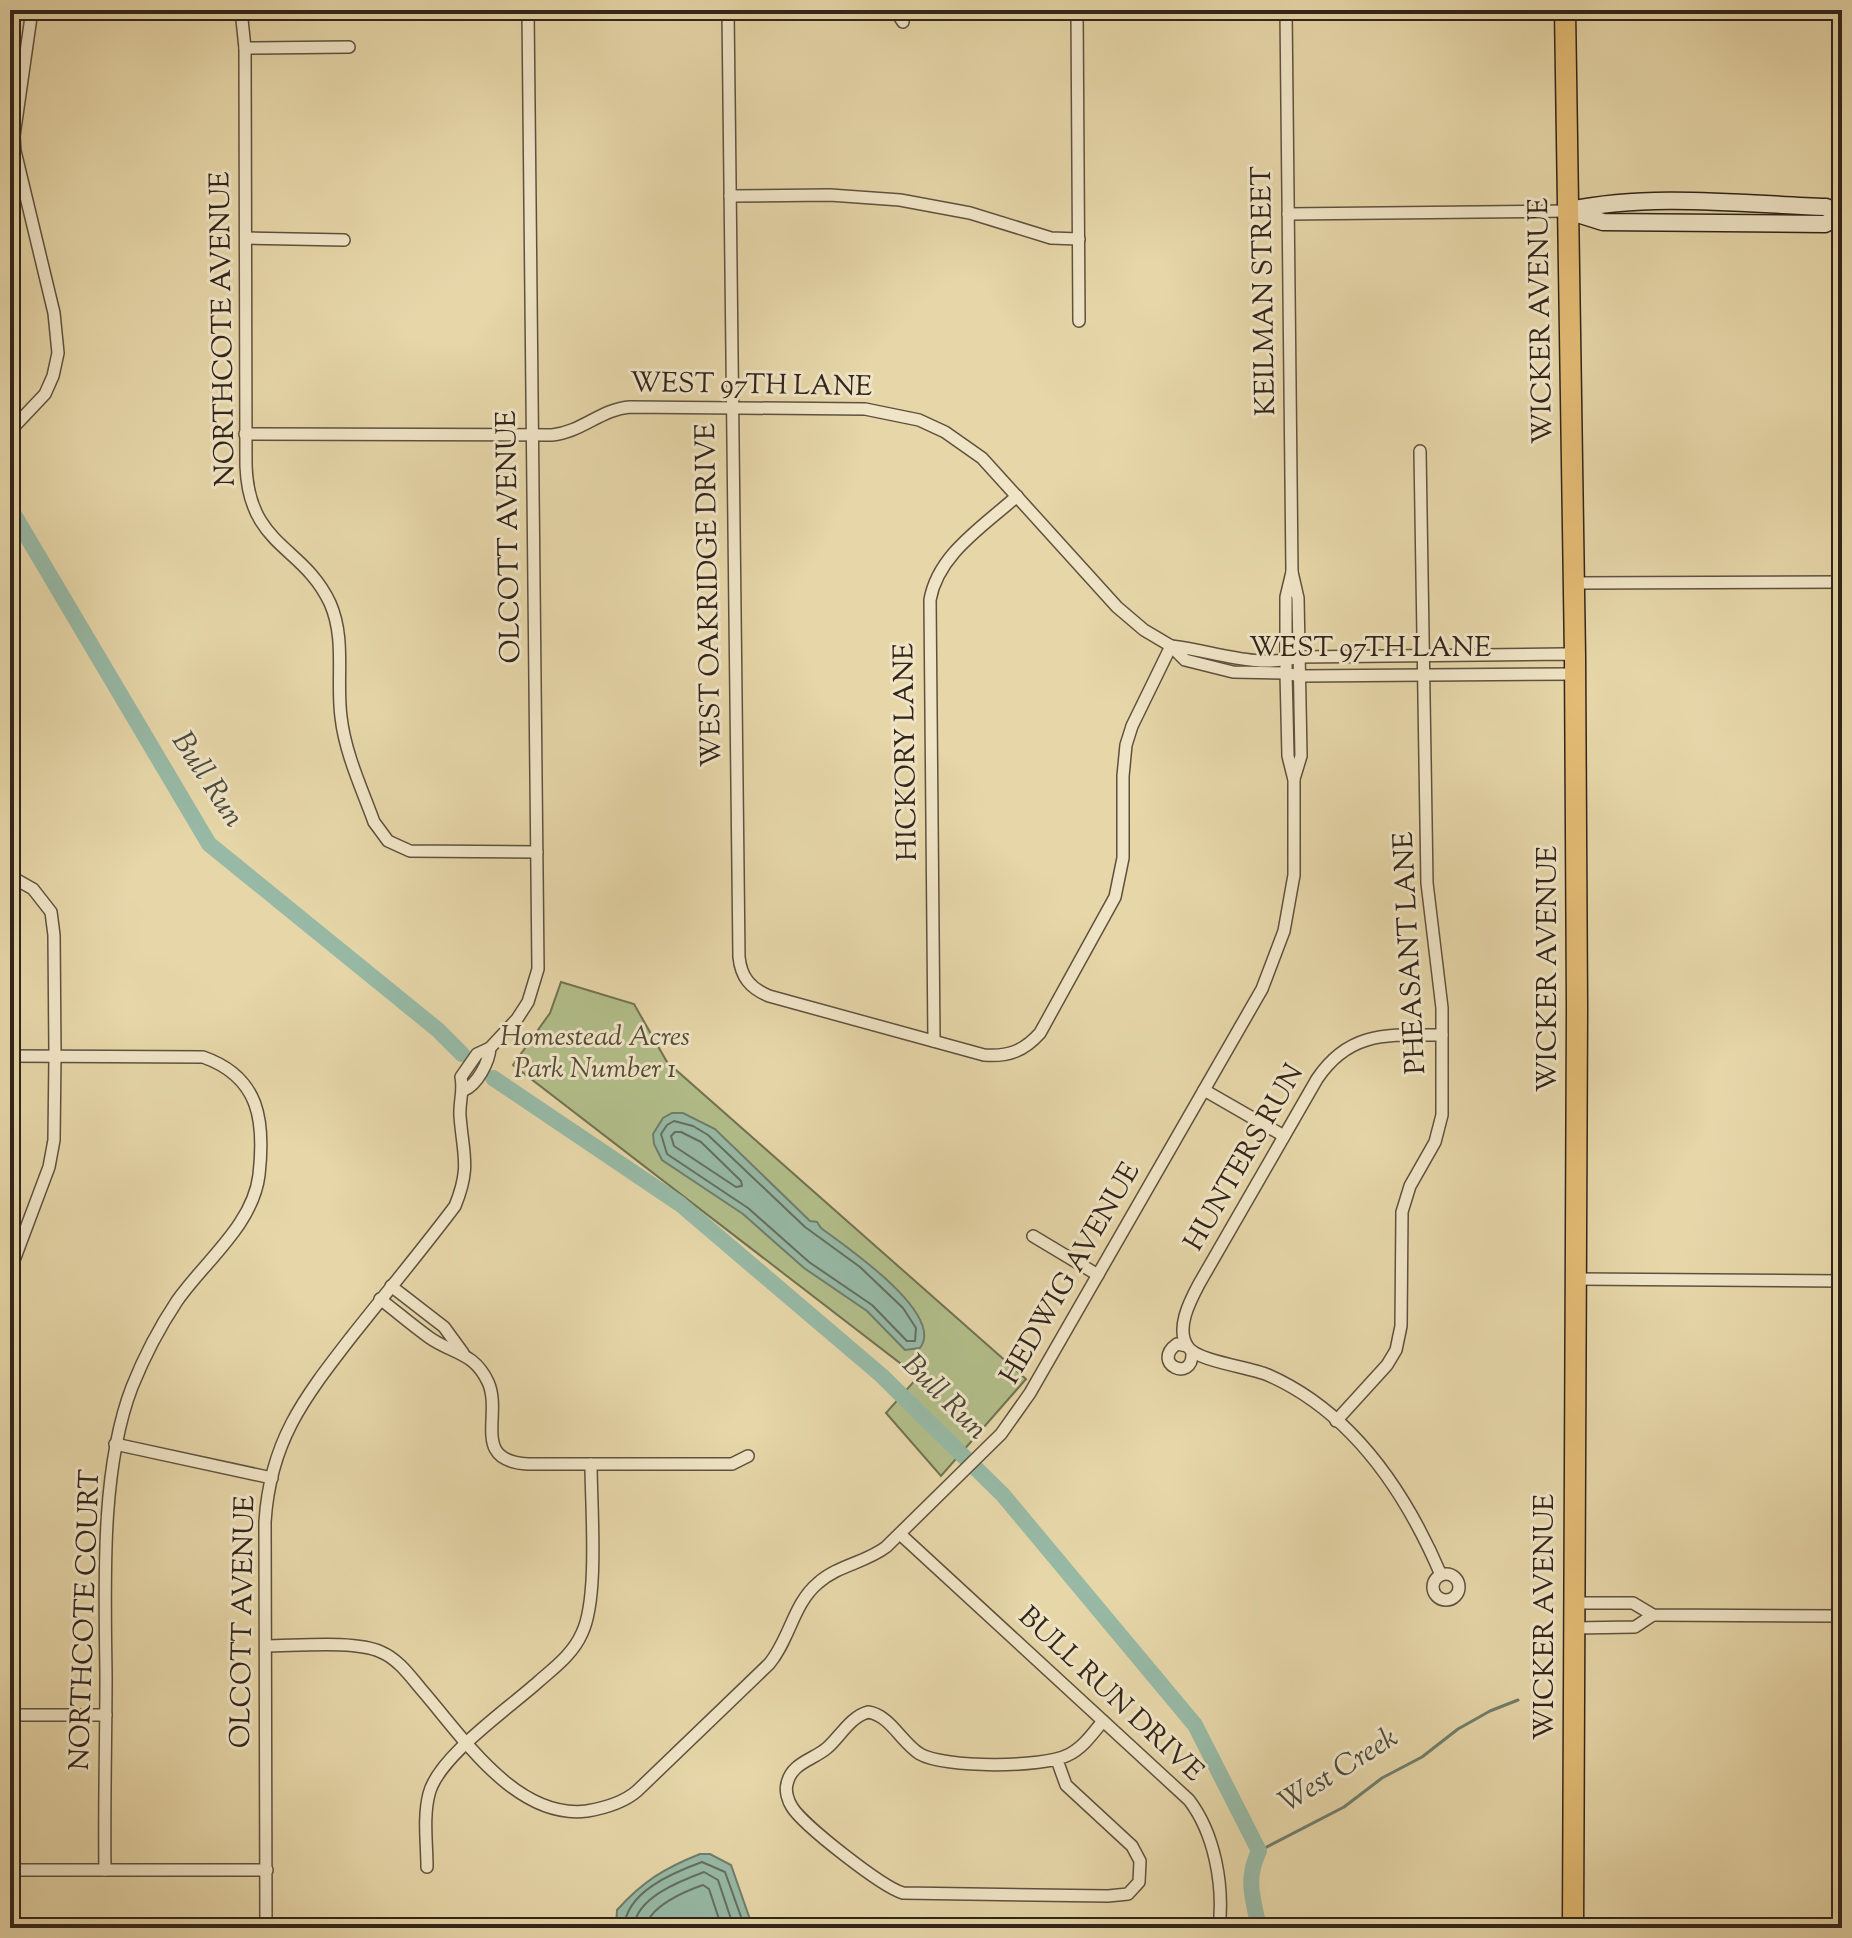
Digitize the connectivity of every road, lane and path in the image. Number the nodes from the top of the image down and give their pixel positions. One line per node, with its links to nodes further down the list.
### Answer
1 (32, 10): 12 (street)
2 (241, 10): 11 (street, NORTHCOTE AVENUE)
3 (528, 10): 24 (street, OLCOTT AVENUE)
4 (728, 10): 13 (street, WEST OAKRIDGE DRIVE)
5 (895, 10): 9 (street)
6 (1077, 10): 18 (street)
7 (1286, 10): 15 (street, KEILMAN STREET)
8 (1565, 10): 14 (highway, WICKER AVENUE)
9 (903, 22)
10 (349, 47): 11 (street)
11 (245, 48): 17 (street, NORTHCOTE AVENUE)
12 (12, 136): 22 (street)
13 (730, 196): 18 (street); 21 (street, WEST OAKRIDGE DRIVE)
14 (1568, 211): 15 (street); 16 (street); 29 (highway, WICKER AVENUE)
15 (1288, 214): 27 (street, KEILMAN STREET)
16 (1842, 215)
17 (247, 238): 19 (street); 23 (street, NORTHCOTE AVENUE)
18 (1079, 239): 20 (street)
19 (344, 240)
20 (1079, 321)
21 (732, 407): 24 (street, WEST 97TH LANE); 26 (street, WEST 97TH LANE); 41 (street, WEST OAKRIDGE DRIVE)
22 (10, 431)
23 (245, 434): 24 (street, WEST 97TH LANE); 38 (street, NORTHCOTE AVENUE)
24 (533, 435): 38 (street, OLCOTT AVENUE)
25 (1420, 451): 31 (street, PHEASANT LANE)
26 (1017, 496): 30 (street, WEST 97TH LANE); 41 (street, HICKORY LANE)
27 (1292, 572): 32 (street, KEILMAN STREET); 34 (street, KEILMAN STREET)
28 (1842, 582): 29 (street)
29 (1574, 583): 33 (highway, WICKER AVENUE)
30 (1171, 646): 34 (street, WEST 97TH LANE); 41 (street)
31 (1425, 655): 32 (street, WEST 97TH LANE); 33 (street, WEST 97TH LANE); 35 (street, PHEASANT LANE)
32 (1299, 657): 34 (street, WEST 97TH LANE); 36 (street, KEILMAN STREET)
33 (1575, 665): 35 (street, WEST 97TH LANE); 49 (highway, WICKER AVENUE)
34 (1286, 667): 36 (street, WEST 97TH LANE); 37 (street, HEDWIG AVENUE)
35 (1425, 675): 36 (street, WEST 97TH LANE); 40 (street, PHEASANT LANE)
36 (1299, 676): 37 (street, HEDWIG AVENUE)
37 (1294, 780): 44 (street, HEDWIG AVENUE)
38 (537, 852): 51 (street, OLCOTT AVENUE)
39 (10, 876): 42 (street)
40 (1442, 1035): 45 (street, HUNTERS RUN); 54 (street, PHEASANT LANE)
41 (934, 1041)
42 (55, 1055): 43 (street, NORTHCOTE COURT); 47 (street); 55 (street, NORTHCOTE COURT)
43 (10, 1056)
44 (1204, 1090): 45 (street); 48 (street, HEDWIG AVENUE)
45 (1284, 1136): 54 (street, HUNTERS RUN)
46 (1033, 1236): 48 (street)
47 (10, 1271)
48 (1098, 1275): 59 (street, HEDWIG AVENUE)
49 (1577, 1279): 50 (street); 61 (highway, WICKER AVENUE)
50 (1842, 1281)
51 (391, 1286): 52 (street, OLCOTT AVENUE); 53 (street)
52 (380, 1299): 53 (street); 58 (street, OLCOTT AVENUE)
53 (463, 1353): 57 (street)
54 (1336, 1421): 60 (street)
55 (115, 1444): 58 (street); 67 (street, NORTHCOTE COURT)
56 (748, 1456): 57 (street)
57 (591, 1464): 69 (street)
58 (272, 1478): 65 (street, OLCOTT AVENUE)
59 (900, 1534): 68 (street, BULL RUN DRIVE); 69 (street, HEDWIG AVENUE)
60 (1441, 1575)
61 (1574, 1603): 62 (street); 64 (highway, WICKER AVENUE)
62 (1653, 1615): 63 (street); 64 (street)
63 (1842, 1616)
64 (1574, 1628): 77 (highway, WICKER AVENUE)
65 (266, 1646): 69 (street, HEDWIG AVENUE); 74 (street, OLCOTT AVENUE)
66 (10, 1715): 67 (street)
67 (106, 1715): 73 (street, NORTHCOTE COURT)
68 (1103, 1721): 70 (street); 76 (street, BULL RUN DRIVE)
69 (468, 1743): 71 (street)
70 (1057, 1760): 70 (street)
71 (427, 1867)
72 (10, 1870): 73 (street)
73 (105, 1870): 74 (street)
74 (267, 1870): 75 (street, OLCOTT AVENUE)
75 (266, 1928)
76 (1219, 1928)
77 (1573, 1928)

